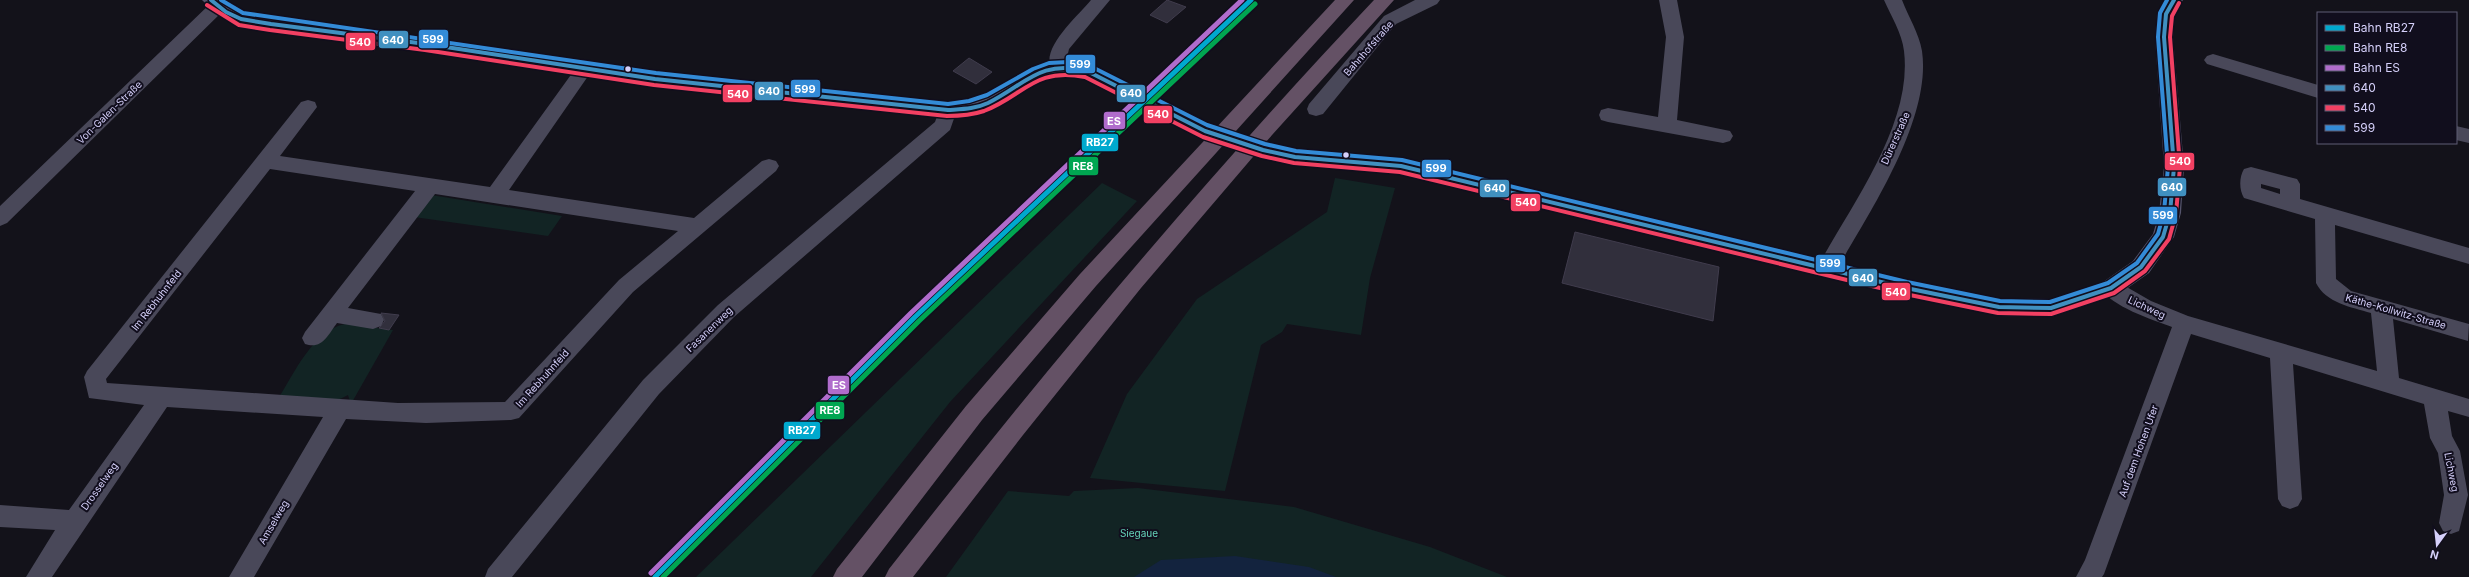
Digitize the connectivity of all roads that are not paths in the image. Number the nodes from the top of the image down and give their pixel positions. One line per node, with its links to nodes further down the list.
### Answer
1 (1101, 0): 10 (street)
2 (1345, 0): 51 (highway)
3 (1385, 0): 52 (highway)
4 (1430, 0): 14 (street, Bahnhofstraße)
5 (1668, 0): 17 (street)
6 (1893, 0): 30 (street, Dürerstraße)
7 (2174, 0): 31 (main road)
8 (215, 3): 11 (main road); 27 (street, Von-Galen-Straße)
9 (2213, 60): 12 (street)
10 (1058, 66): 15 (main road); 30 (main road)
11 (584, 69): 15 (main road); 24 (street)
12 (2317, 92)
13 (308, 107): 21 (street, Im Rebhuhnfeld)
14 (1316, 109)
15 (948, 110): 50 (street, Fasanenweg)
16 (1608, 115): 17 (street)
17 (1667, 125): 19 (street)
18 (2457, 133): 20 (street)
19 (1723, 136)
20 (2469, 136)
21 (265, 161): 23 (street); 40 (street, Im Rebhuhnfeld)
22 (769, 166): 28 (street, Im Rebhuhnfeld)
23 (431, 185): 24 (street); 33 (street)
24 (496, 194): 28 (street)
25 (2290, 204): 26 (street)
26 (2325, 214): 29 (street); 32 (street, Käthe-Kollwitz-Straße)
27 (0, 218)
28 (698, 226): 43 (street, Im Rebhuhnfeld)
29 (2469, 256)
30 (1827, 268): 31 (main road)
31 (2111, 288): 35 (street, Lichweg)
32 (2381, 308): 36 (street, Käthe-Kollwitz-Straße); 39 (street)
33 (332, 314): 34 (street); 37 (street)
34 (373, 320)
35 (2184, 324): 38 (street, Lichweg); 53 (street, Auf dem Hohen Ufer)
36 (2468, 332)
37 (313, 338)
38 (2281, 352): 39 (street, Lichweg); 44 (street)
39 (2389, 385): 41 (street, Lichweg)
40 (161, 398): 43 (street, Im Rebhuhnfeld); 46 (street, Drosselweg)
41 (2434, 398): 42 (street, Lichweg); 47 (street, Lichweg)
42 (2469, 408)
43 (340, 409): 49 (street, Amselweg)
44 (2290, 499)
45 (0, 516): 46 (street, Drosselweg)
46 (75, 521): 48 (street, Drosselweg)
47 (2451, 523)
48 (38, 577)
49 (241, 577)
50 (497, 577)
51 (846, 577)
52 (898, 577)
53 (2088, 577)

